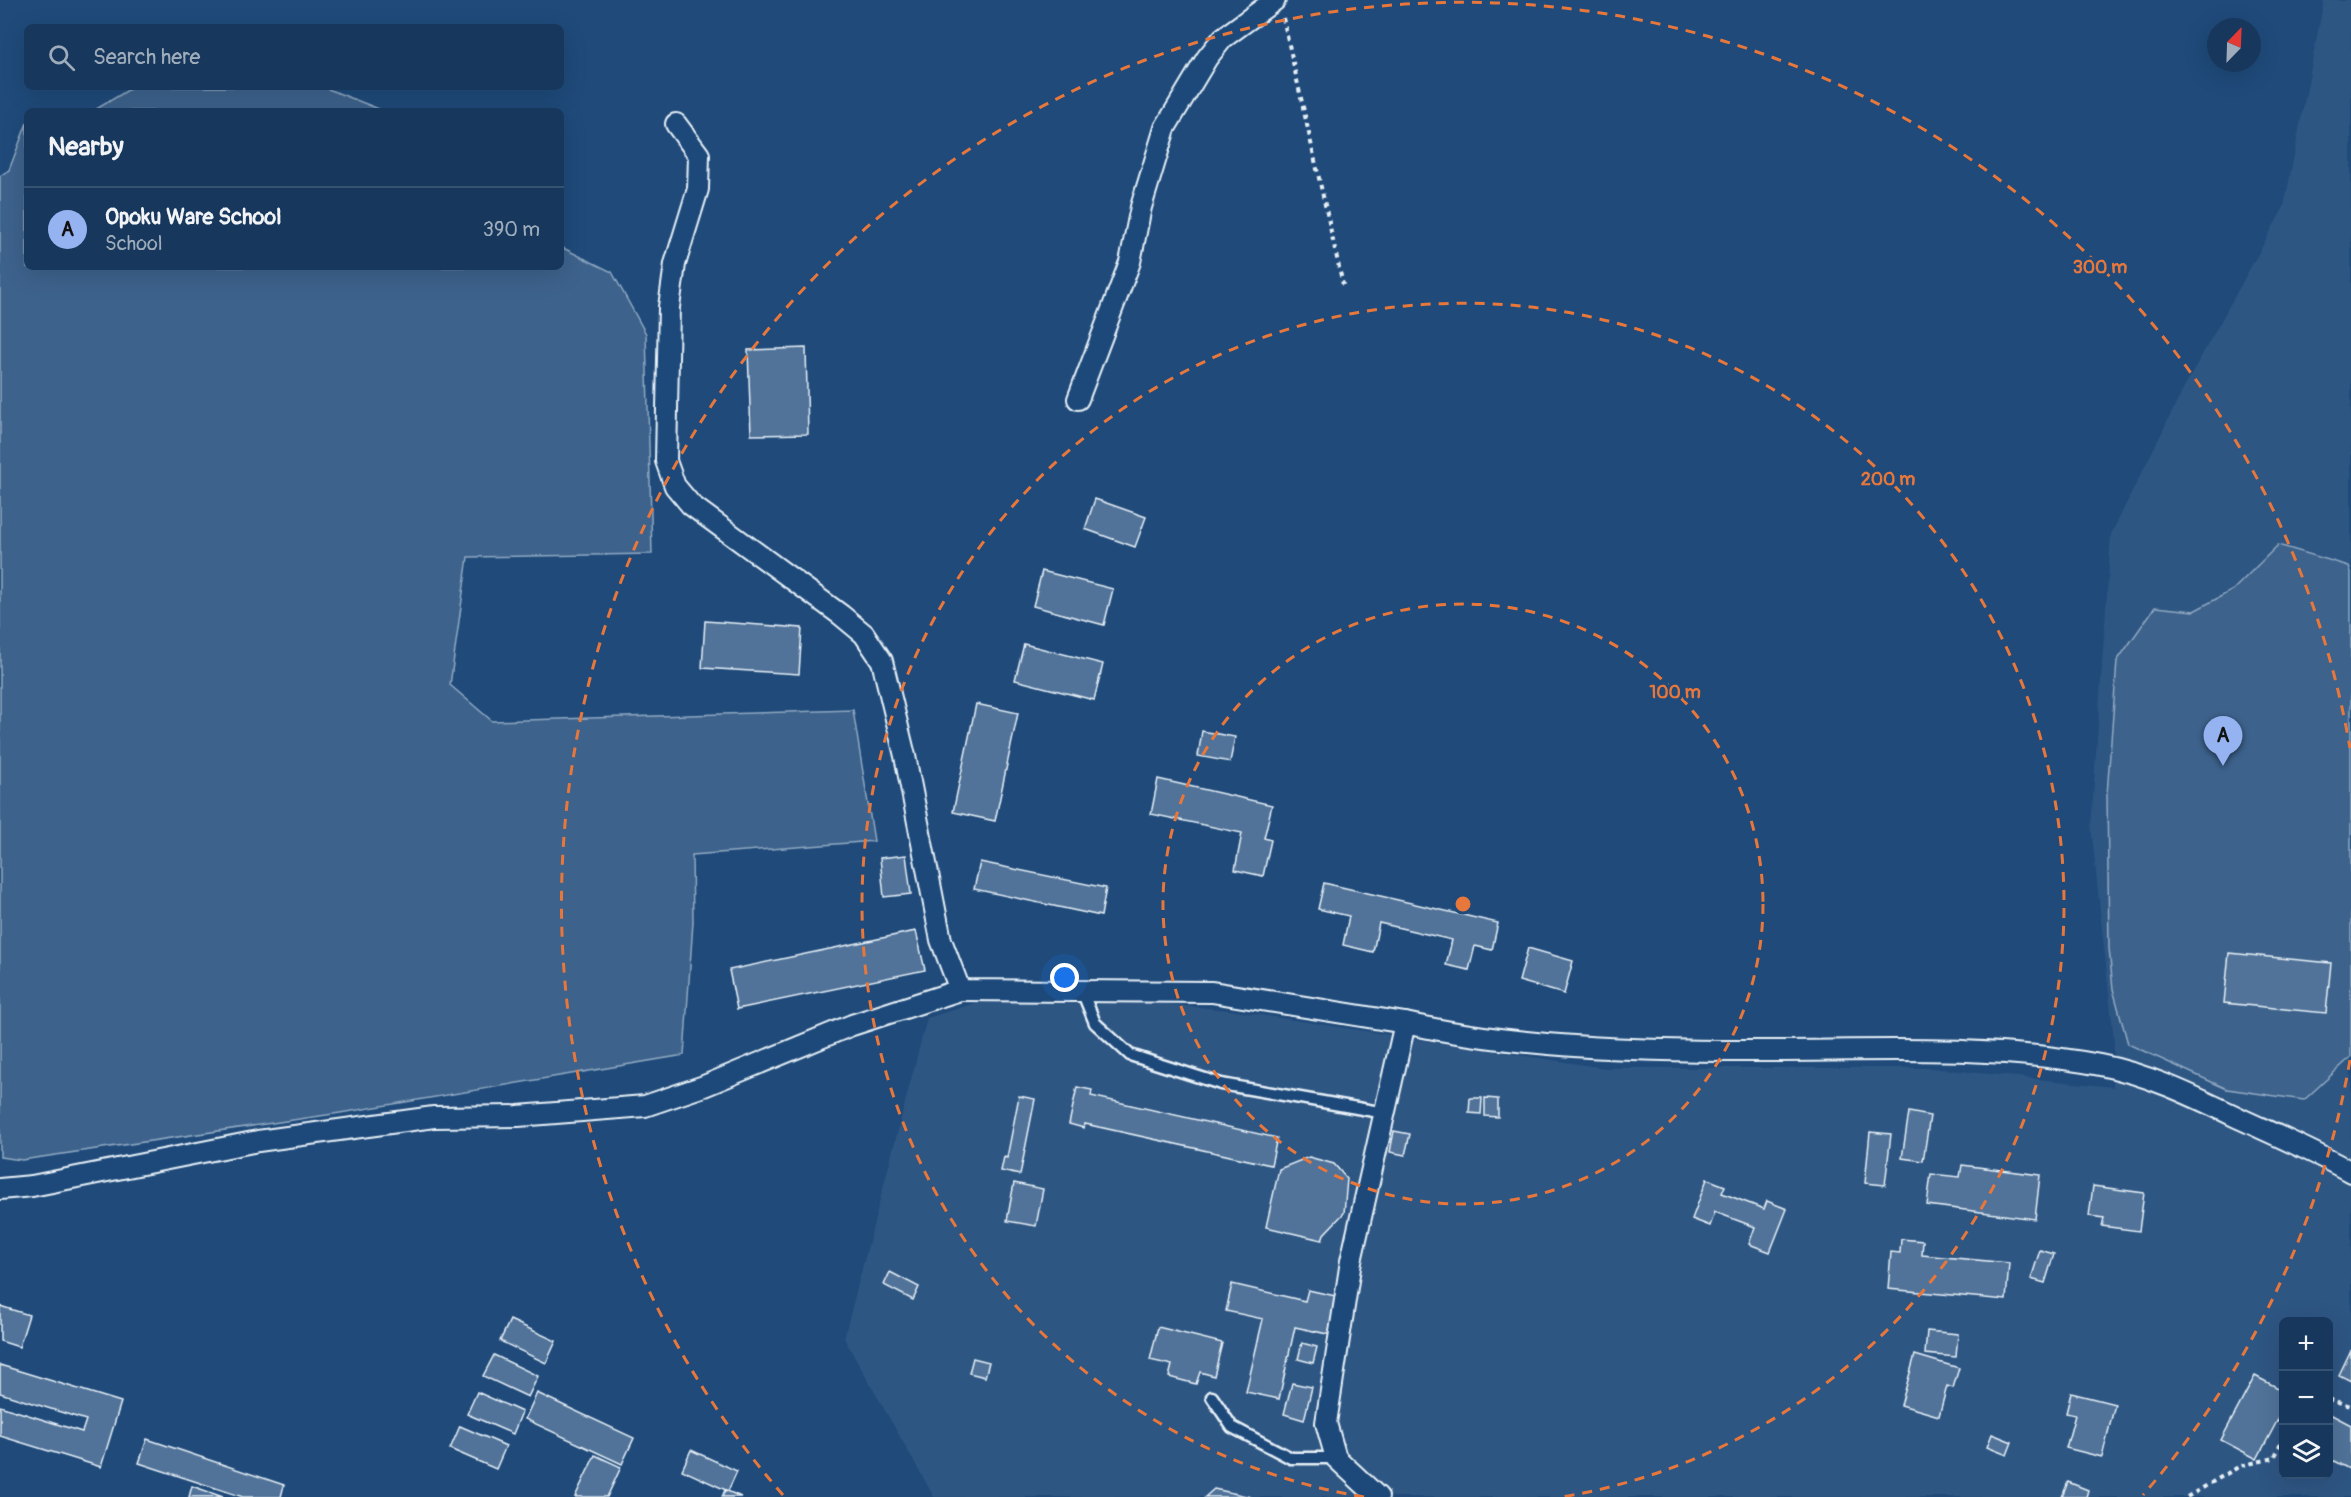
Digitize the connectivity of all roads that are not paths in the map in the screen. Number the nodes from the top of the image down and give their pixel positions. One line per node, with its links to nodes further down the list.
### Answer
1 (1278, 6): 3 (street)
2 (676, 124): 4 (street)
3 (1078, 399)
4 (960, 990): 5 (street); 9 (street)
5 (1082, 991): 6 (street); 7 (lane)
6 (1405, 1023): 7 (street); 8 (street)
7 (1385, 1113): 11 (street)
8 (2351, 1172)
9 (0, 1189)
10 (1212, 1397): 11 (lane)
11 (1336, 1458): 12 (street)
12 (1378, 1497)

